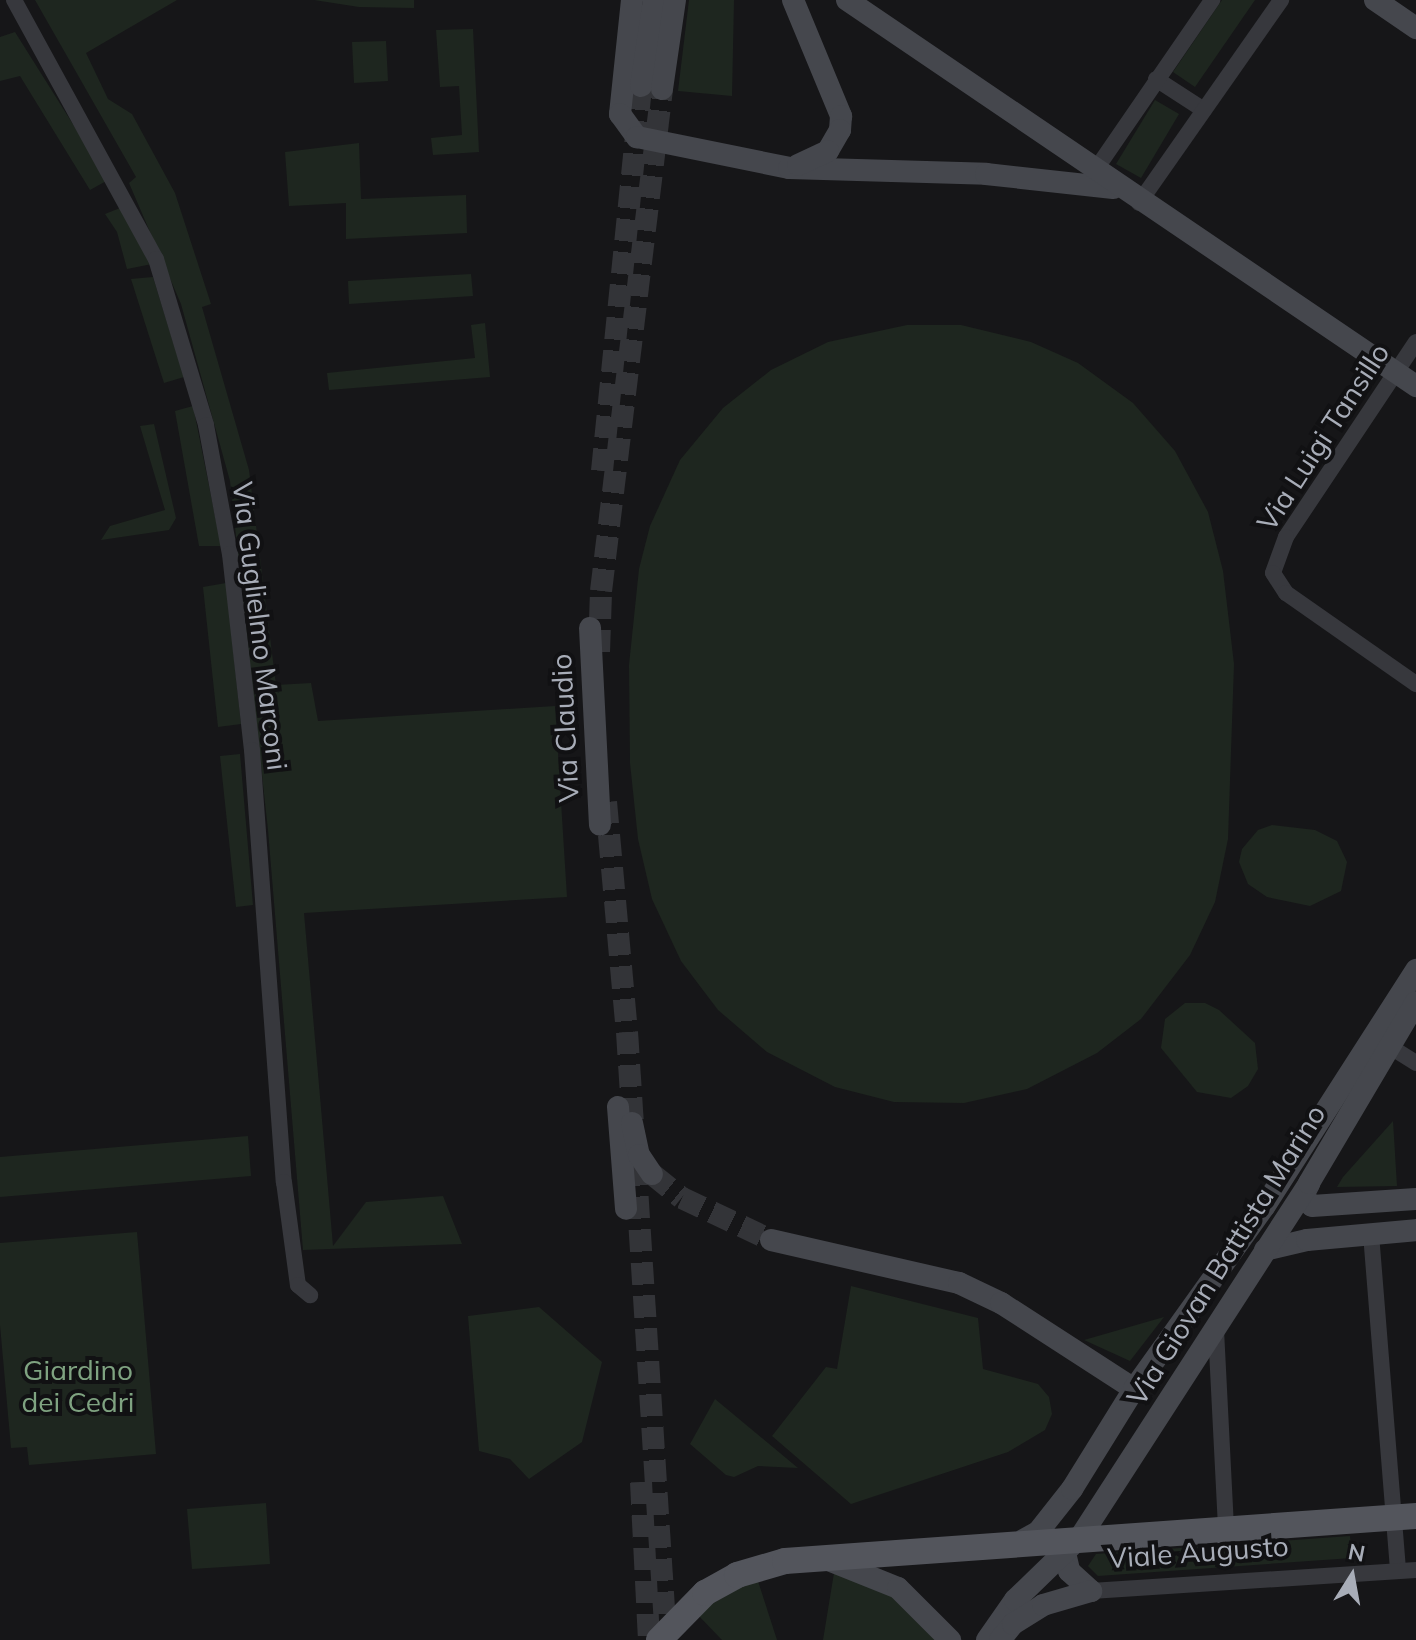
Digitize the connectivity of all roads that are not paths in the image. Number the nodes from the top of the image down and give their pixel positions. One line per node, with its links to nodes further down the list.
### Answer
1 (14, 0): 35 (street, Via Guglielmo Marconi)
2 (632, 0): 13 (main road)
3 (654, 0): 4 (main road)
4 (675, 0)
5 (793, 0): 13 (main road)
6 (847, 0): 14 (main road)
7 (1212, 0): 11 (street)
8 (1281, 0): 12 (street)
9 (1375, 0): 10 (main road)
10 (1416, 28)
11 (1156, 79): 12 (street); 14 (street)
12 (1204, 110): 16 (street)
13 (789, 168): 15 (main road)
14 (1094, 172): 15 (main road)
15 (1118, 189): 16 (main road)
16 (1139, 203): 18 (main road)
17 (1416, 342): 18 (street, Via Luigi Tansillo)
18 (1396, 373): 19 (main road); 21 (street, Via Luigi Tansillo)
19 (1416, 386)
20 (590, 628): 22 (main road, Via Claudio)
21 (1416, 684)
22 (600, 825)
23 (1416, 970): 37 (main road, Via Giovan Battista Marino)
24 (1416, 1002): 25 (main road, Via Giovan Battista Marino)
25 (1389, 1046): 26 (street); 28 (main road, Via Giovan Battista Marino)
26 (1416, 1063)
27 (652, 1174): 30 (main road)
28 (1311, 1195): 29 (main road); 34 (main road, Via Giovan Battista Marino)
29 (1416, 1199)
30 (626, 1209)
31 (1416, 1230): 32 (main road)
32 (1371, 1234): 34 (main road); 40 (street)
33 (771, 1240): 37 (main road)
34 (1265, 1250): 36 (main road, Via Giovan Battista Marino)
35 (310, 1295)
36 (1216, 1330): 39 (main road, Via Giovan Battista Marino); 41 (street)
37 (1134, 1389): 38 (main road, Via Giovan Battista Marino)
38 (1072, 1489): 43 (main road, Via Giovan Battista Marino); 44 (main road, Via Giovan Battista Marino)
39 (1103, 1504): 42 (main road); 43 (main road, Via Giovan Battista Marino)
40 (1405, 1516): 41 (main road, Viale Augusto); 47 (street)
41 (1226, 1528): 42 (main road, Viale Augusto)
42 (1130, 1533): 43 (main road, Viale Augusto)
43 (1069, 1542): 44 (main road, Viale Augusto); 48 (main road); 49 (main road)
44 (1018, 1543): 45 (main road, Viale Augusto); 48 (main road)
45 (803, 1558): 50 (main road, Viale Augusto); 51 (main road)
46 (1416, 1570): 47 (street, Viale Augusto)
47 (1398, 1571): 49 (street, Viale Augusto)
48 (1028, 1586): 52 (main road)
49 (1091, 1591): 53 (main road, Viale Augusto)
50 (659, 1640)
51 (950, 1640)
52 (987, 1640)
53 (1000, 1640)

